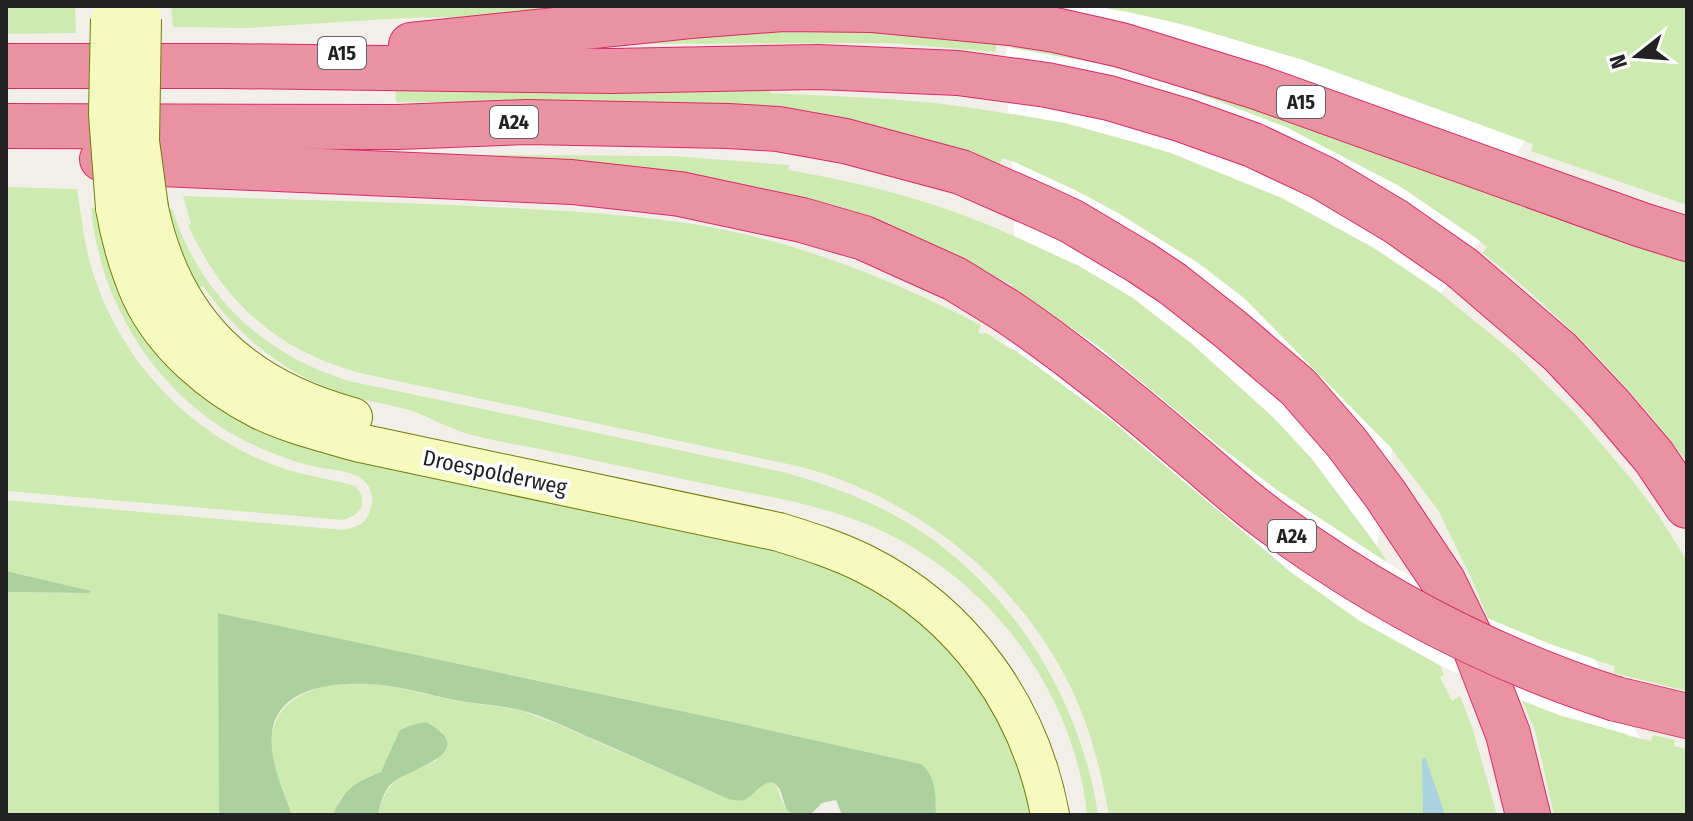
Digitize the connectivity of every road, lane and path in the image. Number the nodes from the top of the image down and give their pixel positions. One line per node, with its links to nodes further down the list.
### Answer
1 (126, 12): 6 (main road, Droespolderweg, bridge)
2 (6, 66): 3 (highway)
3 (225, 66): 7 (highway, A15); 8 (highway)
4 (6, 126): 12 (highway, A24)
5 (6, 138): 9 (highway, A24, bridge)
6 (132, 208): 10 (main road, Droespolderweg); 11 (main road, Droespolderweg)
7 (1687, 239)
8 (1687, 506)
9 (1687, 716)
10 (1050, 815)
11 (1073, 815)
12 (1528, 815)

